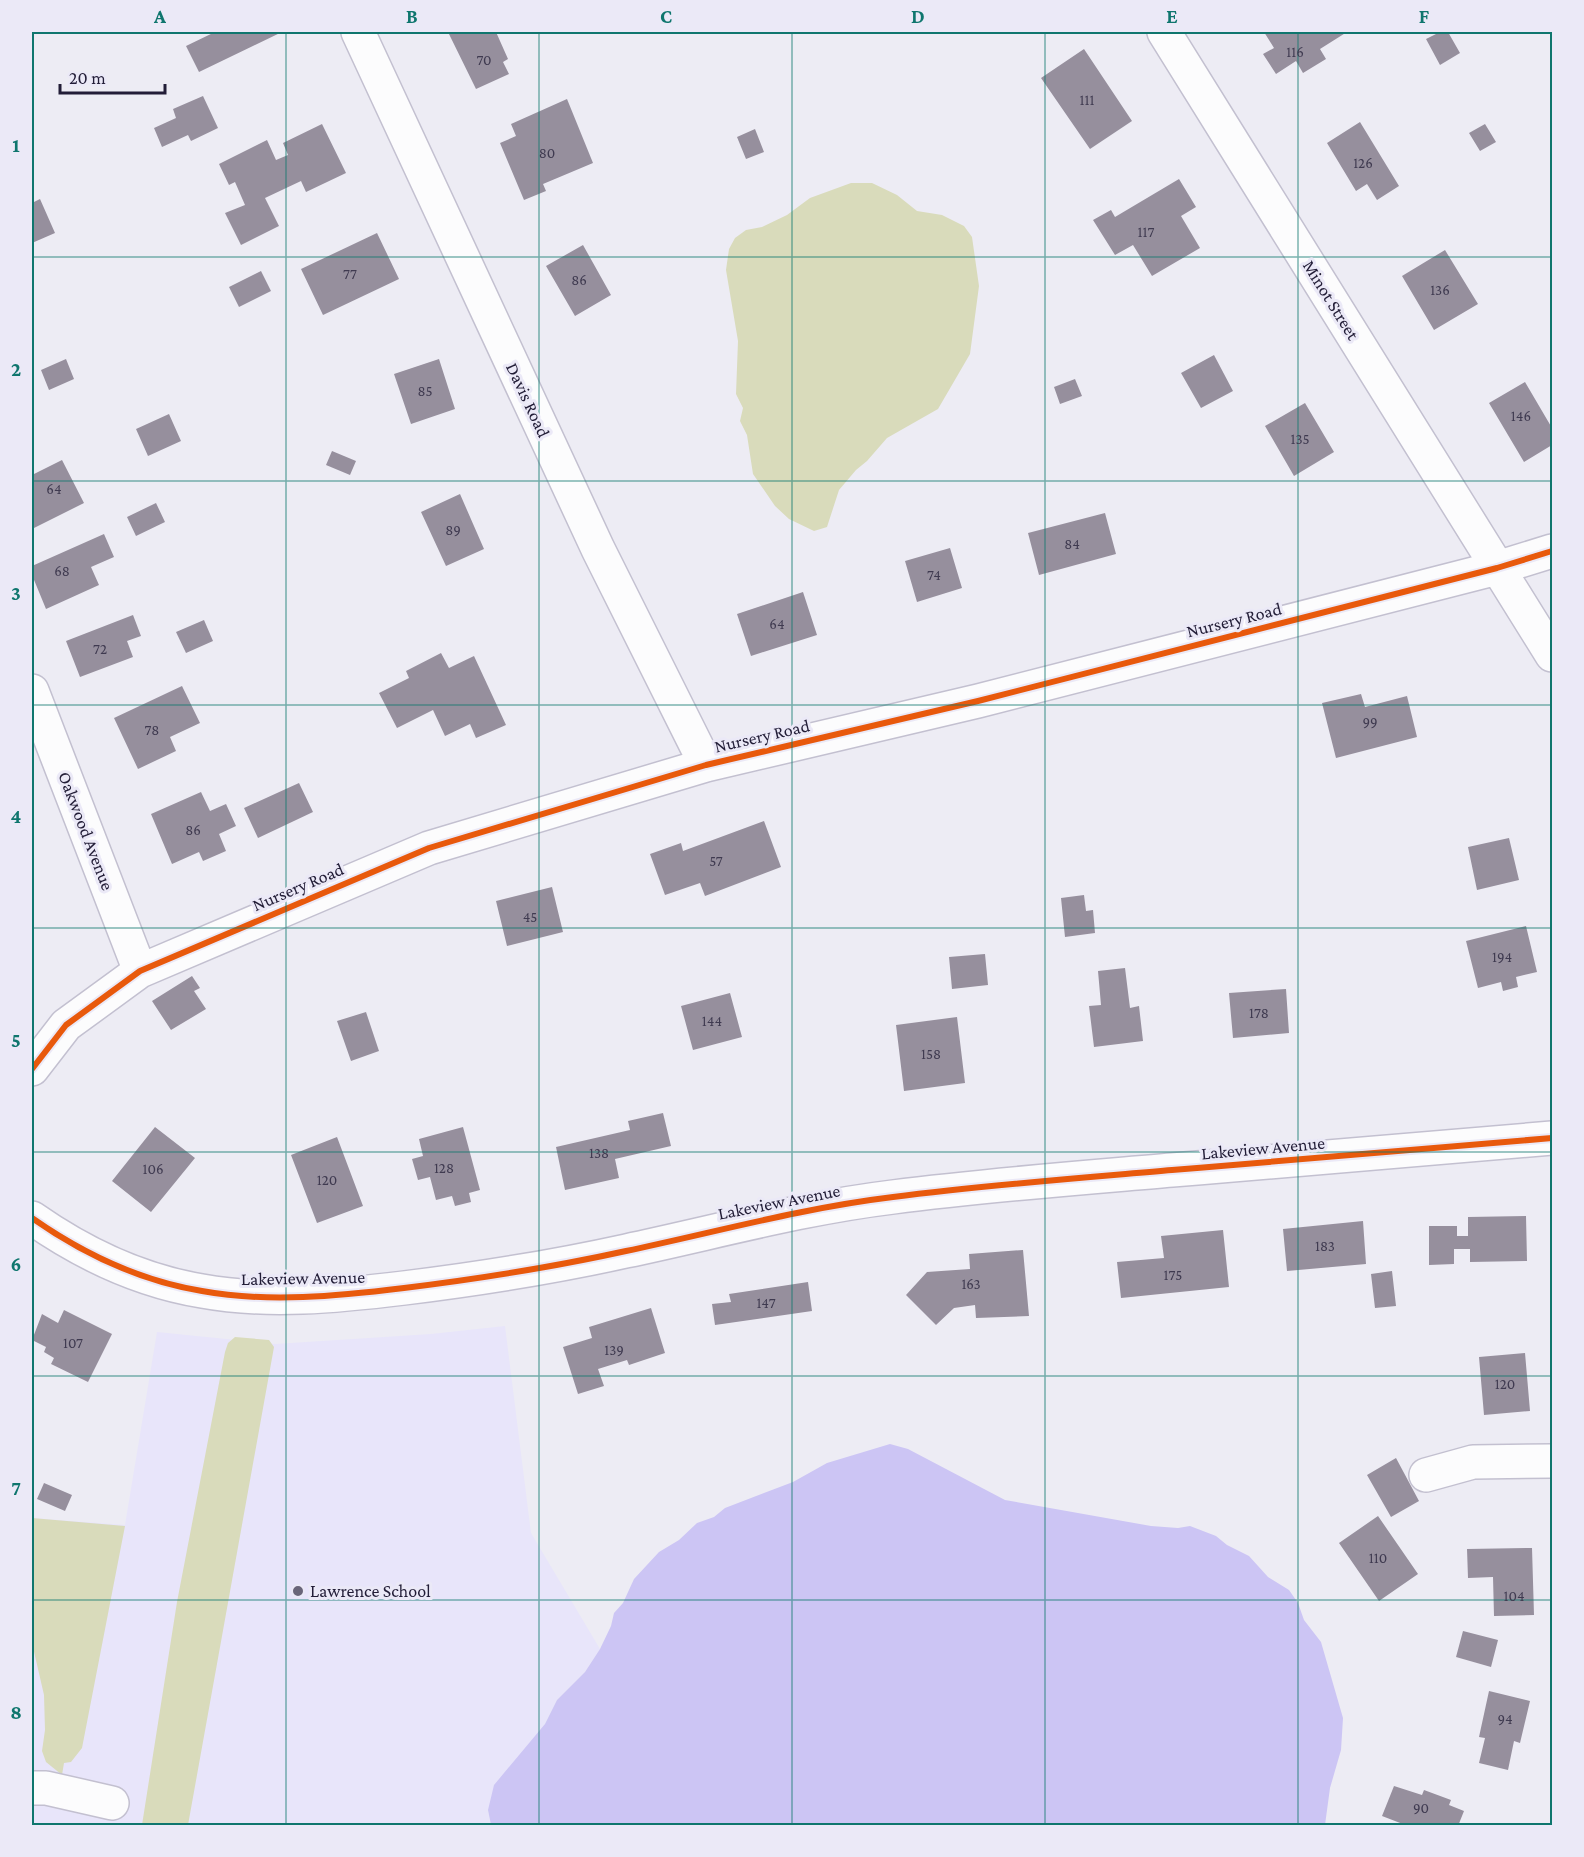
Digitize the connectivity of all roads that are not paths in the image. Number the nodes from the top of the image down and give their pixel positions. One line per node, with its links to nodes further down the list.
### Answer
1 (358, 32): 7 (street, Davis Road)
2 (1164, 32): 4 (street, Minot Street)
3 (1552, 551): 4 (street, Nursery Road)
4 (1497, 568): 5 (street, Minot Street); 7 (street, Nursery Road)
5 (1552, 655)
6 (32, 692): 8 (street, Oakwood Avenue)
7 (706, 765): 8 (street, Nursery Road)
8 (140, 971): 9 (street, Nursery Road)
9 (32, 1069)
10 (1552, 1138): 11 (street, Lakeview Avenue)
11 (32, 1218)
12 (1552, 1461): 13 (street)
13 (1426, 1475)
14 (32, 1788): 15 (street)
15 (112, 1803)

